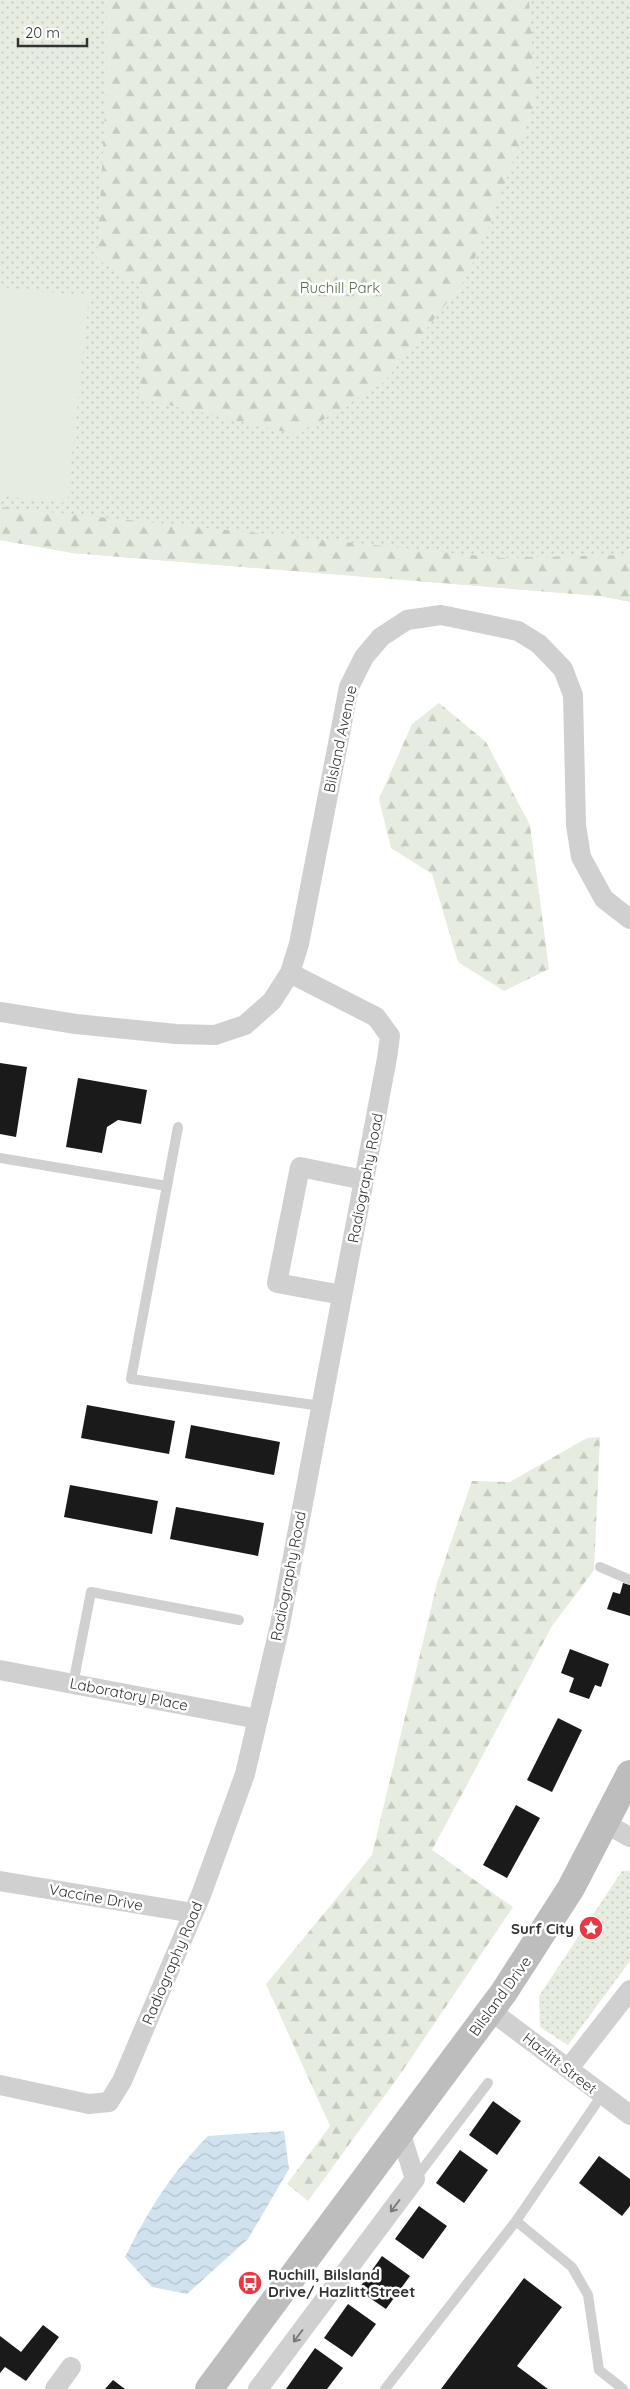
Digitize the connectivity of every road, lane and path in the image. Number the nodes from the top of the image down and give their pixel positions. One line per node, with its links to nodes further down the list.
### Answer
1 (630, 919): 2 (street, Bilsland Avenue)
2 (290, 973): 3 (street, Bilsland Avenue); 6 (street, Radiography Road)
3 (0, 1012)
4 (178, 1127): 7 (lane)
5 (0, 1158): 7 (lane)
6 (364, 1180): 8 (street, Radiography Road); 8 (street)
7 (167, 1186): 9 (lane)
8 (342, 1295): 9 (street, Radiography Road)
9 (321, 1406): 15 (street, Radiography Road)
10 (600, 1567): 11 (lane)
11 (630, 1580)
12 (239, 1620): 14 (lane)
13 (0, 1670): 14 (street, Laboratory Place)
14 (73, 1684): 15 (street, Laboratory Place)
15 (258, 1718): 20 (street, Radiography Road)
16 (630, 1774): 17 (main road, Bilsland Drive)
17 (606, 1824): 18 (street); 22 (main road, Bilsland Drive)
18 (630, 1836)
19 (0, 1880): 20 (street, Vaccine Drive)
20 (193, 1913): 25 (street, Radiography Road)
21 (630, 1990): 23 (street)
22 (491, 2010): 23 (street, Hazlitt Street); 28 (main road, Bilsland Drive)
23 (569, 2068): 26 (street, Hazlitt Street)
24 (488, 2082): 29 (lane)
25 (0, 2085)
26 (602, 2095): 27 (street, Hazlitt Street); 30 (lane)
27 (630, 2115)
28 (400, 2131): 29 (street); 33 (main road, Bilsland Drive)
29 (415, 2179): 34 (street, one-way to 34)
30 (516, 2221): 35 (lane); 36 (lane)
31 (71, 2367): 32 (street)
32 (55, 2389)
33 (209, 2389)
34 (258, 2389)
35 (385, 2389)
36 (623, 2389)

